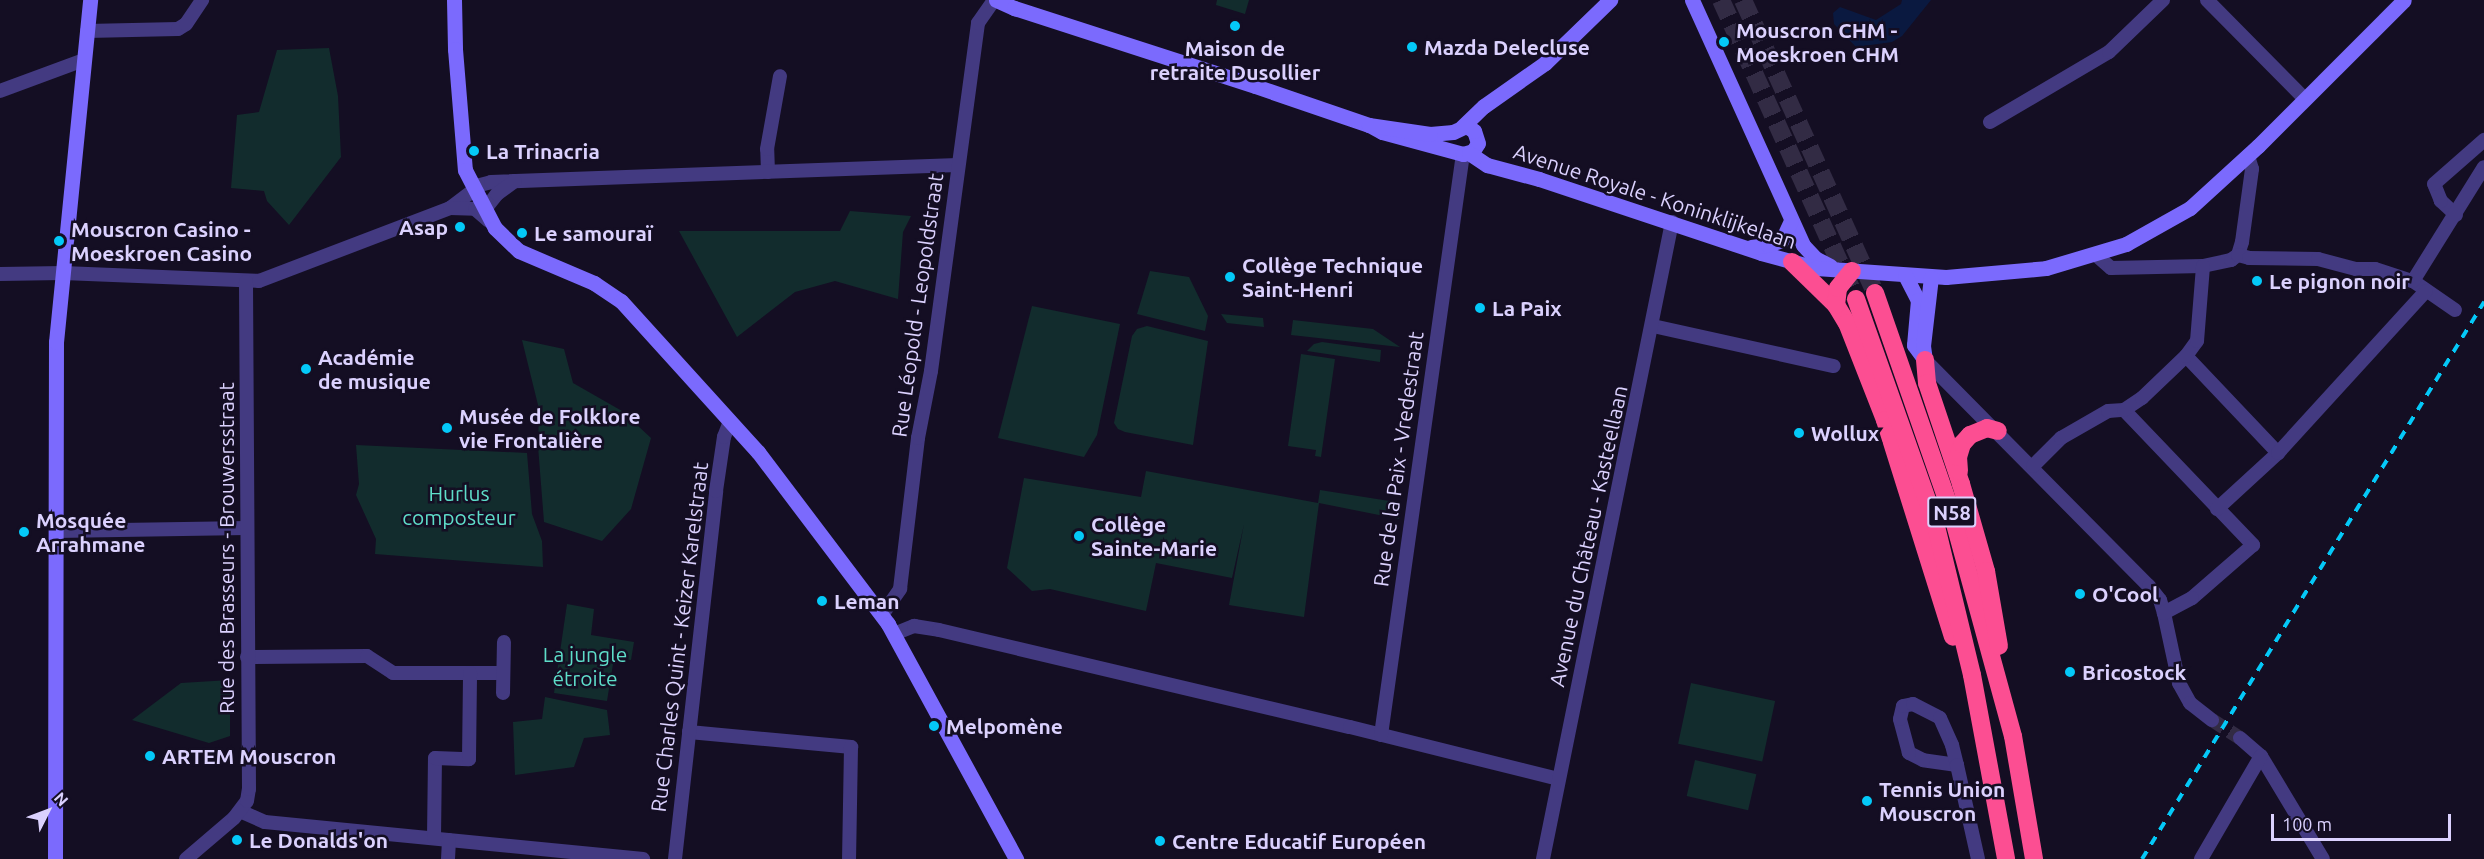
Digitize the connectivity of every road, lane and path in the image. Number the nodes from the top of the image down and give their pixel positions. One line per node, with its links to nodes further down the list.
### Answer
1 (90, 0): 10 (main road)
2 (202, 0): 10 (street)
3 (454, 0): 25 (main road)
4 (995, 0): 16 (main road, Avenue Royale - Koninklijkelaan); 21 (street, Rue Léopold - Leopoldstraat)
5 (1610, 0): 17 (main road)
6 (1692, 0): 29 (main road)
7 (2163, 0): 15 (street)
8 (2404, 0): 14 (main road, Avenue Royale - Koninklijkelaan)
9 (2210, 1): 14 (street)
10 (87, 31): 11 (main road)
11 (84, 60): 13 (street); 39 (main road)
12 (780, 76): 23 (street)
13 (0, 91)
14 (2305, 99): 20 (main road, Avenue Royale - Koninklijkelaan)
15 (1990, 122)
16 (1369, 125): 17 (main road, Avenue Royale - Koninklijkelaan); 19 (main road, Avenue Royale - Koninklijkelaan)
17 (1457, 129): 19 (main road); 19 (main road)
18 (2484, 140): 28 (street)
19 (1462, 153): 30 (main road, Avenue Royale - Koninklijkelaan); 74 (street, Rue de la Paix - Vredestraat)
20 (2248, 156): 33 (main road, Avenue Royale - Koninklijkelaan); 34 (street)
21 (958, 165): 23 (street); 64 (street, Rue Léopold - Leopoldstraat)
22 (2484, 167): 28 (street)
23 (768, 172): 24 (street)
24 (514, 181): 25 (street); 27 (street)
25 (474, 190): 26 (street); 27 (main road)
26 (450, 208): 31 (street); 44 (street)
27 (486, 208): 31 (main road)
28 (2456, 215): 43 (street)
29 (1791, 220): 32 (main road); 37 (main road)
30 (1672, 222): 32 (main road, Avenue Royale - Koninklijkelaan); 50 (street, Avenue du Château - Kasteellaan)
31 (495, 228): 55 (main road)
32 (1748, 247): 35 (main road, Avenue Royale - Koninklijkelaan)
33 (2096, 255): 36 (street); 42 (main road, Avenue Royale - Koninklijkelaan)
34 (2238, 255): 36 (street); 43 (street)
35 (1792, 262): 37 (main road, Avenue Royale - Koninklijkelaan); 48 (highway)
36 (2203, 266): 51 (street)
37 (1832, 268): 38 (main road, Avenue Royale - Koninklijkelaan)
38 (1852, 271): 41 (main road, Avenue Royale - Koninklijkelaan); 48 (highway)
39 (63, 273): 40 (street); 44 (street); 62 (main road)
40 (0, 274)
41 (1905, 275): 42 (main road, Avenue Royale - Koninklijkelaan); 52 (main road)
42 (1931, 277): 52 (main road)
43 (2413, 281): 45 (street)
44 (246, 282): 61 (street, Rue des Brasseurs - Brouwersstraat)
45 (2426, 291): 49 (street); 57 (street)
46 (1875, 293): 75 (highway, N58)
47 (1856, 299): 70 (highway, N58)
48 (1836, 304): 70 (highway)
49 (2456, 310)
50 (1653, 326): 53 (street); 79 (street, Avenue du Château - Kasteellaan)
51 (2186, 357): 54 (street); 57 (street)
52 (1925, 360): 56 (street); 59 (highway)
53 (1834, 366)
54 (2124, 410): 58 (street); 60 (street)
55 (730, 421): 64 (main road); 73 (street, Rue Charles Quint - Keizer Karelstraat)
56 (1998, 431): 58 (street); 59 (highway)
57 (2278, 453): 60 (street)
58 (2033, 466): 63 (street)
59 (1961, 484): 75 (highway)
60 (2217, 509): 63 (street)
61 (247, 528): 62 (street); 67 (street, Rue des Brasseurs - Brouwersstraat)
62 (56, 531): 84 (main road)
63 (2164, 613): 72 (street)
64 (882, 615): 65 (main road)
65 (894, 634): 74 (street); 90 (main road)
66 (504, 642): 69 (street)
67 (247, 657): 68 (street); 80 (street, Rue des Brasseurs - Brouwersstraat)
68 (470, 673): 69 (street); 81 (street)
69 (503, 673): 71 (street)
70 (1972, 675): 93 (highway, N58)
71 (503, 693)
72 (2212, 720)
73 (689, 732): 88 (street, Rue Charles Quint - Keizer Karelstraat); 89 (street)
74 (1381, 735): 79 (street)
75 (2013, 736): 94 (highway, N58)
76 (2240, 738): 77 (street)
77 (2261, 756): 95 (street); 96 (street)
78 (1957, 765): 78 (street); 92 (street)
79 (1559, 779): 91 (street, Avenue du Château - Kasteellaan)
80 (240, 811): 81 (street); 85 (street)
81 (434, 838): 82 (street)
82 (449, 840): 83 (street); 86 (street)
83 (607, 857): 87 (street)
84 (55, 859)
85 (186, 859)
86 (448, 859)
87 (643, 859)
88 (675, 859)
89 (849, 859)
90 (1016, 859)
91 (1543, 859)
92 (1978, 859)
93 (2006, 859)
94 (2034, 859)
95 (2201, 859)
96 (2323, 859)

